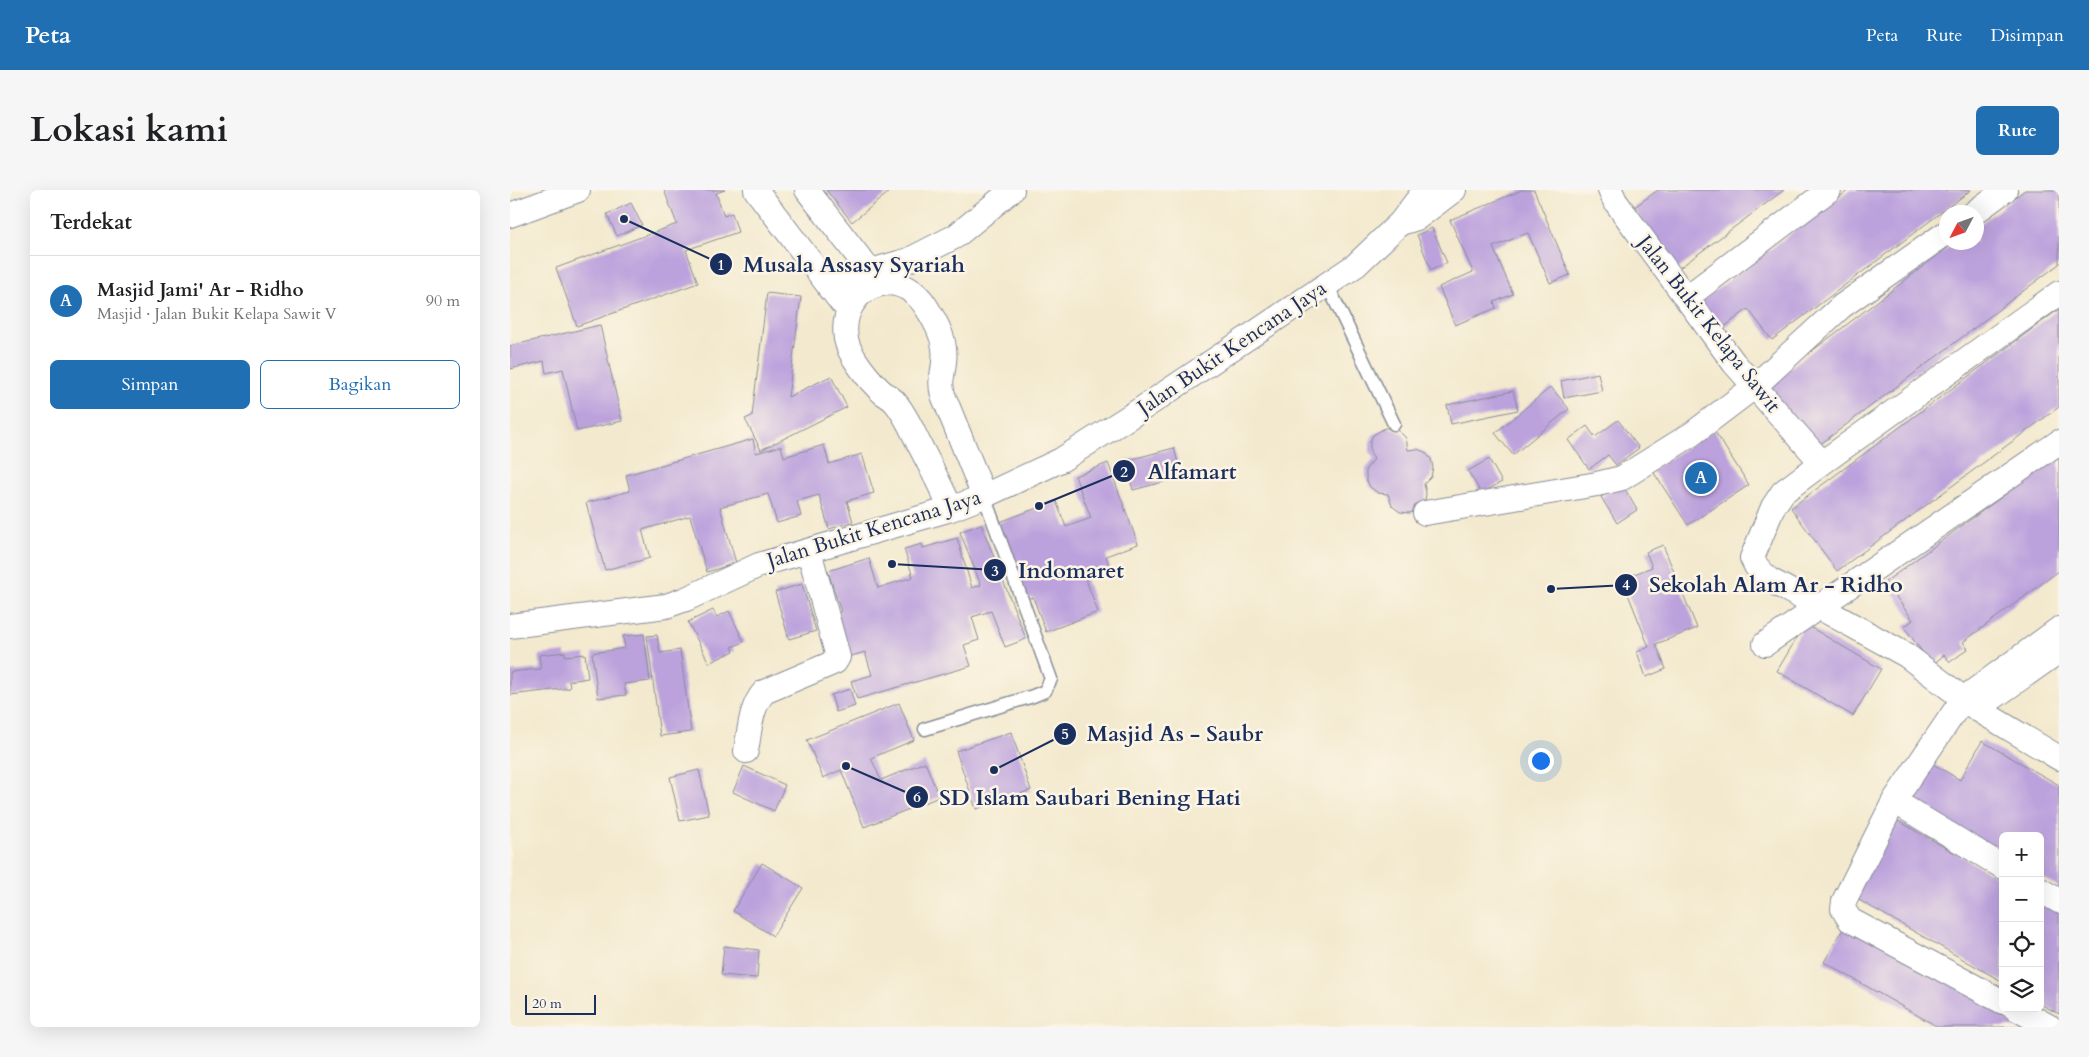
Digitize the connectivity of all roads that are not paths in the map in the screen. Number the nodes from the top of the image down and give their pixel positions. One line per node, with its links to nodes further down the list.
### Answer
1 (757, 190): 16 (street)
2 (807, 190): 14 (street)
3 (1012, 190): 14 (street)
4 (1454, 190): 12 (street)
5 (1828, 190): 18 (street)
6 (2005, 190): 10 (street)
7 (1422, 192): 12 (street, Jalan Bukit Kencana Jaya)
8 (562, 193): 11 (street)
9 (1618, 194): 18 (street, Jalan Bukit Kelapa Sawit)
10 (1984, 205)
11 (510, 214)
12 (1400, 223): 15 (street, Jalan Bukit Kencana Jaya)
13 (1939, 238): 20 (street)
14 (875, 277): 16 (street); 19 (street); 24 (street)
15 (1327, 284): 21 (lane); 24 (street, Jalan Bukit Kencana Jaya)
16 (830, 289): 19 (street)
17 (2059, 293): 23 (street)
18 (1686, 298): 20 (street, Jalan Bukit Kelapa Sawit)
19 (848, 311): 25 (street)
20 (1754, 387): 23 (street, Jalan Bukit Kelapa Sawit); 26 (street)
21 (1394, 424)
22 (2059, 442): 28 (street)
23 (1822, 463): 28 (street)
24 (984, 496): 25 (street, Jalan Bukit Kencana Jaya); 34 (lane)
25 (952, 509): 27 (street, Jalan Bukit Kencana Jaya)
26 (1425, 513)
27 (808, 551): 29 (street, Jalan Bukit Kencana Jaya); 35 (street)
28 (1818, 607): 31 (street); 33 (street)
29 (510, 626)
30 (2059, 629): 33 (street)
31 (1765, 644)
32 (2059, 651): 33 (street)
33 (1970, 704): 36 (street); 37 (street)
34 (925, 729)
35 (746, 751)
36 (2059, 758)
37 (1894, 801): 38 (street); 41 (street)
38 (1999, 865)
39 (2044, 892): 40 (street)
40 (2059, 901)
41 (1999, 1000)
42 (2022, 1012): 43 (street)
43 (2050, 1027)

